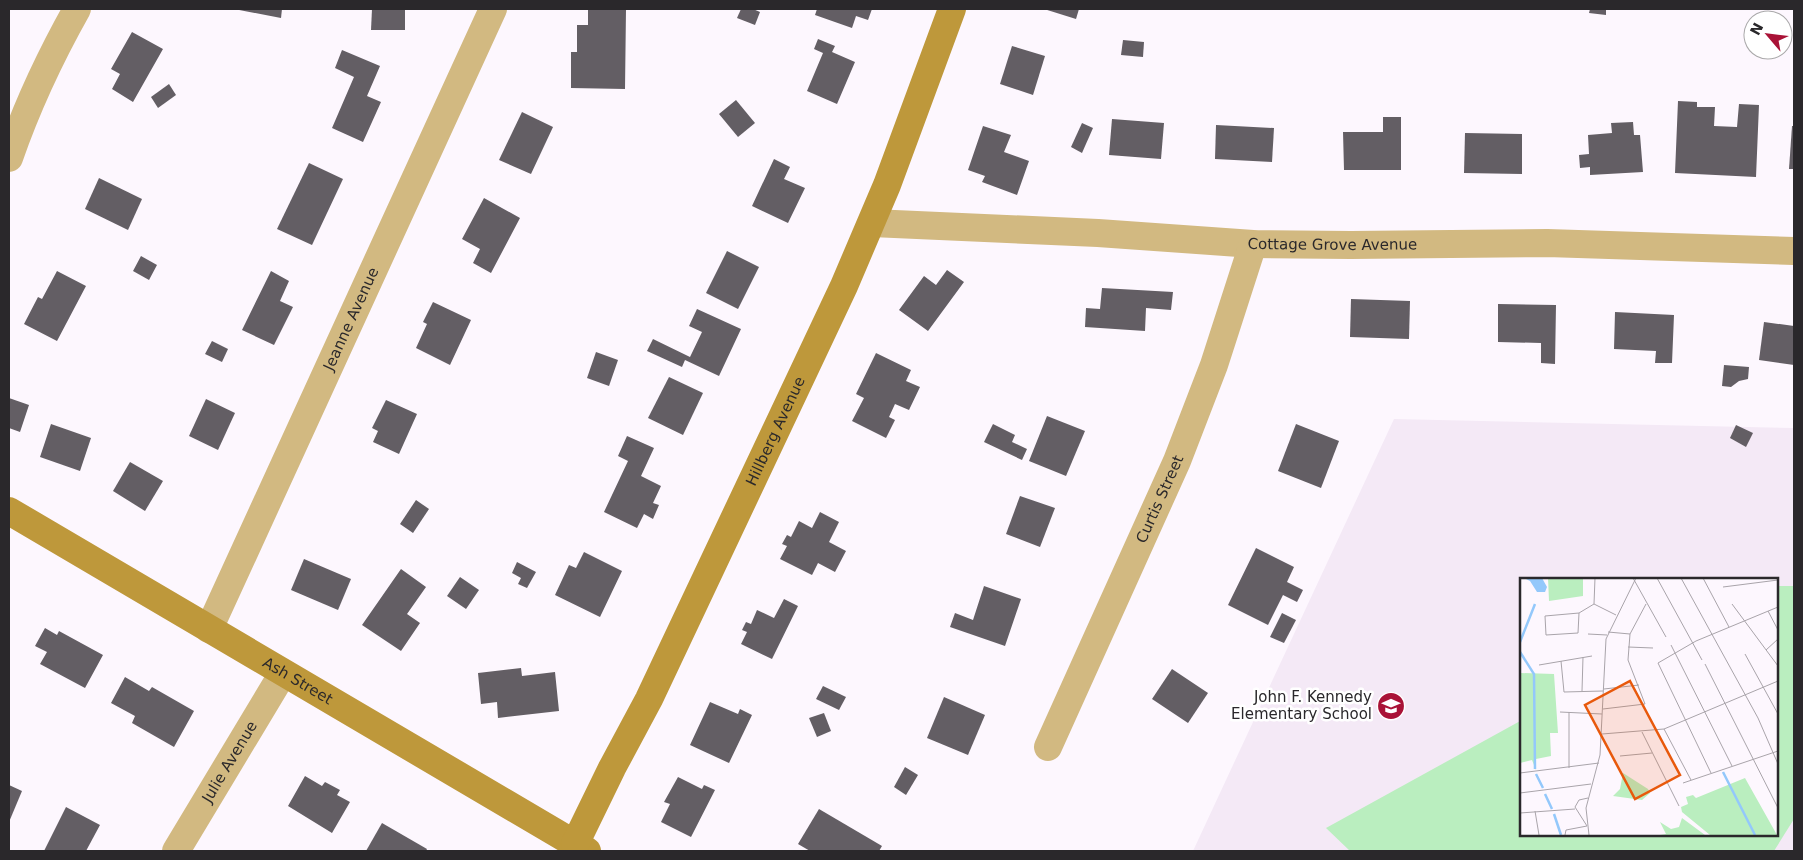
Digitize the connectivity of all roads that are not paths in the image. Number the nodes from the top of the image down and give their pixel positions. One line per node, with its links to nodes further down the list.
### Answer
1 (77, 9): 4 (street)
2 (493, 9): 9 (street, Jeanne Avenue)
3 (952, 9): 5 (street, Hillberg Avenue)
4 (9, 158)
5 (872, 223): 6 (street, Cottage Grove Avenue); 12 (street, Hillberg Avenue)
6 (1253, 244): 7 (street, Cottage Grove Avenue); 11 (street, Curtis Street)
7 (1794, 251)
8 (9, 511): 9 (street, Ash Street)
9 (209, 629): 10 (street, Ash Street)
10 (283, 673): 12 (street, Ash Street); 13 (street, Julie Avenue)
11 (1048, 747)
12 (581, 848)
13 (176, 851)

